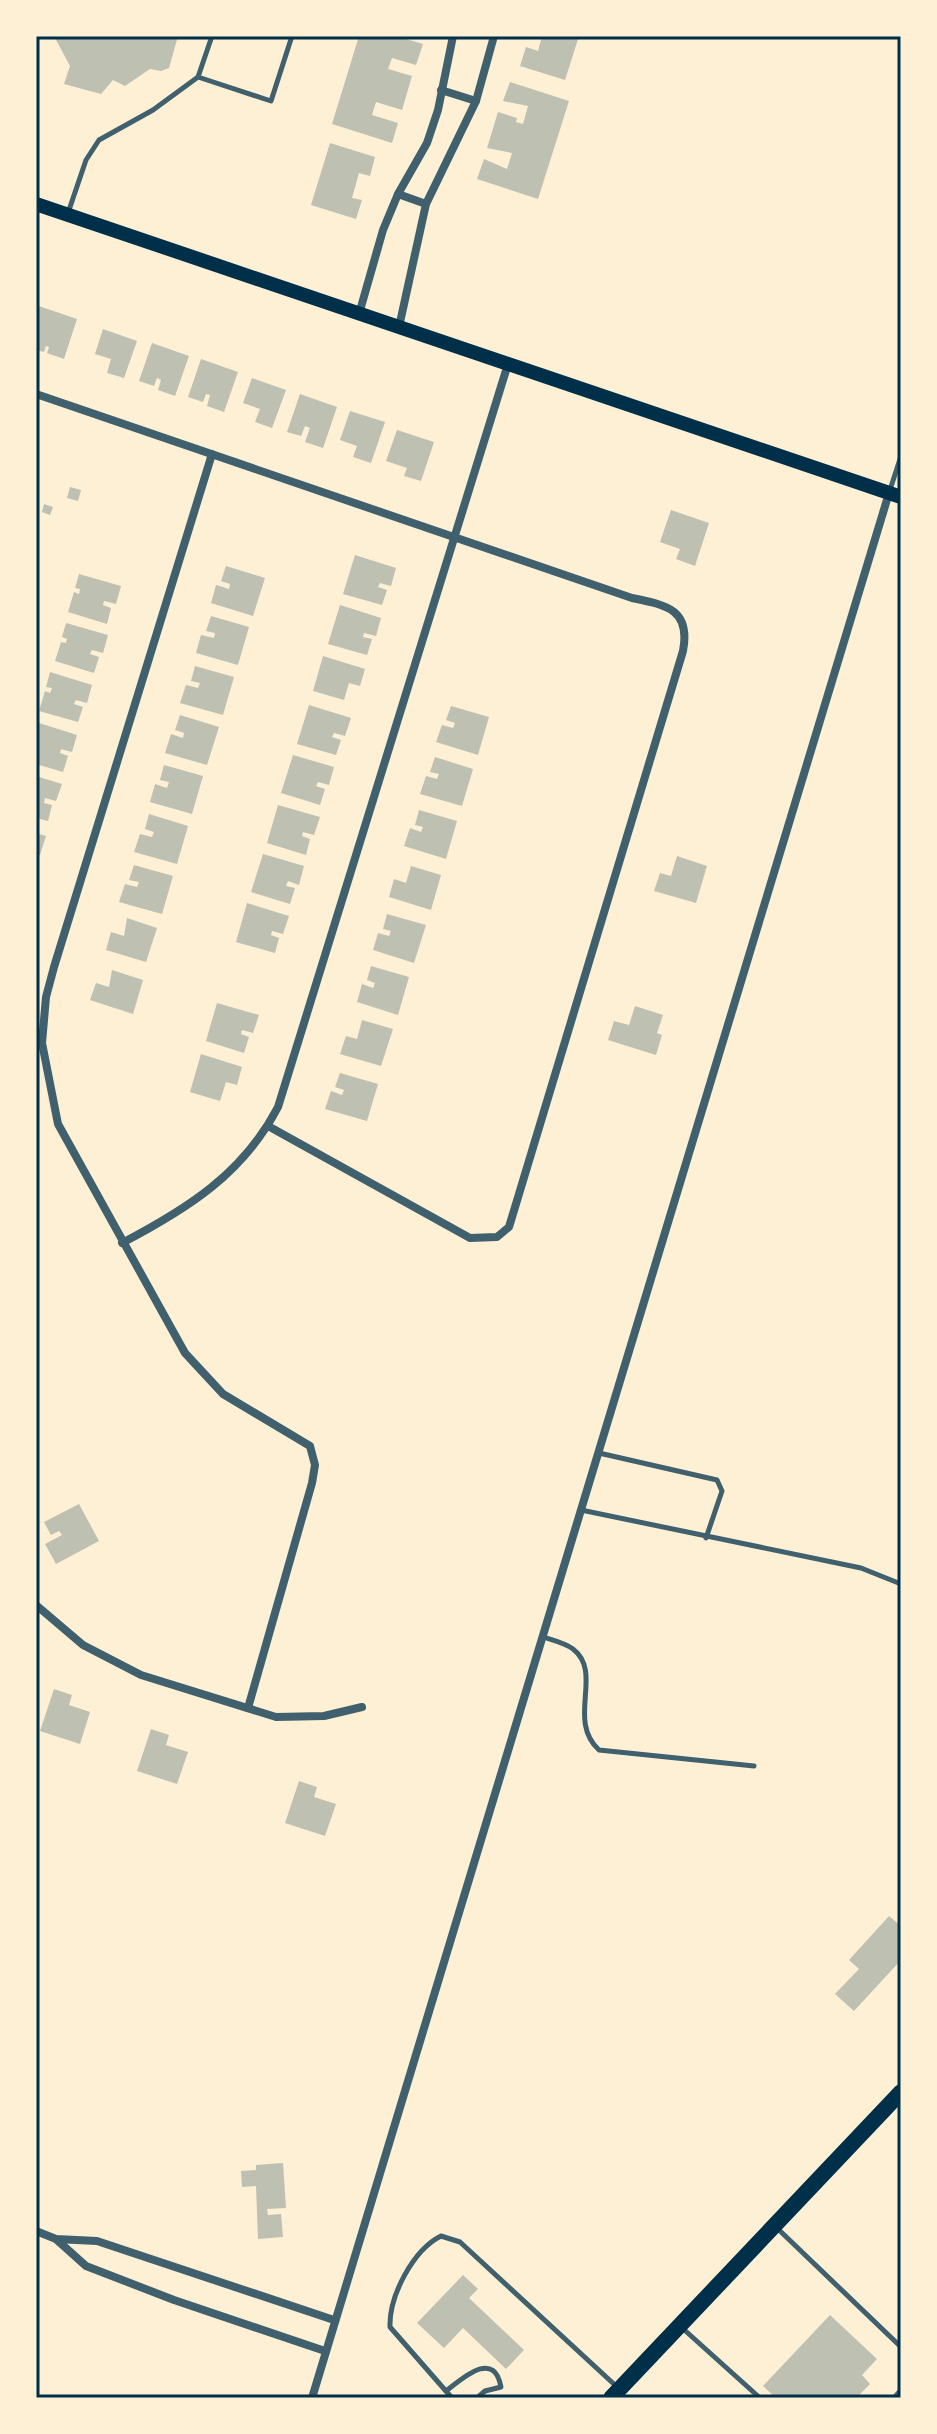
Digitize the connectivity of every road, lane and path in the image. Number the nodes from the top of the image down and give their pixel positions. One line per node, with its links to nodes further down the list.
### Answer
1 (212, 36): 5 (lane)
2 (292, 36): 5 (lane)
3 (453, 36): 6 (street)
4 (494, 36): 7 (street)
5 (198, 77): 11 (lane)
6 (441, 90): 7 (street); 8 (street)
7 (476, 101): 10 (street)
8 (398, 194): 10 (street); 12 (street)
9 (36, 204): 11 (main road)
10 (426, 204): 13 (street)
11 (68, 214): 12 (main road)
12 (359, 314): 13 (main road)
13 (399, 327): 14 (main road)
14 (508, 364): 18 (main road); 19 (street)
15 (36, 394): 16 (street)
16 (212, 454): 19 (street); 21 (street)
17 (901, 456): 18 (lane)
18 (895, 495): 22 (street)
19 (455, 538): 20 (street); 20 (street)
20 (268, 1126): 21 (street)
21 (122, 1243): 29 (street)
22 (598, 1453): 23 (street); 24 (lane)
23 (581, 1510): 24 (lane); 27 (street)
24 (706, 1538): 25 (lane)
25 (901, 1584)
26 (36, 1605): 29 (street)
27 (542, 1636): 30 (lane); 35 (street)
28 (362, 1707): 29 (street)
29 (248, 1708)
30 (754, 1766)
31 (901, 2092): 32 (main road)
32 (775, 2226): 36 (main road); 37 (lane)
33 (36, 2231): 34 (street)
34 (56, 2239): 35 (street); 38 (street)
35 (334, 2320): 38 (street)
36 (680, 2326): 41 (main road); 45 (lane)
37 (901, 2347)
38 (325, 2351): 42 (street)
39 (901, 2390): 46 (lane)
40 (446, 2391): 41 (lane); 43 (lane); 44 (lane)
41 (615, 2394)
42 (312, 2398)
43 (452, 2398)
44 (477, 2398)
45 (760, 2398)
46 (894, 2398)

